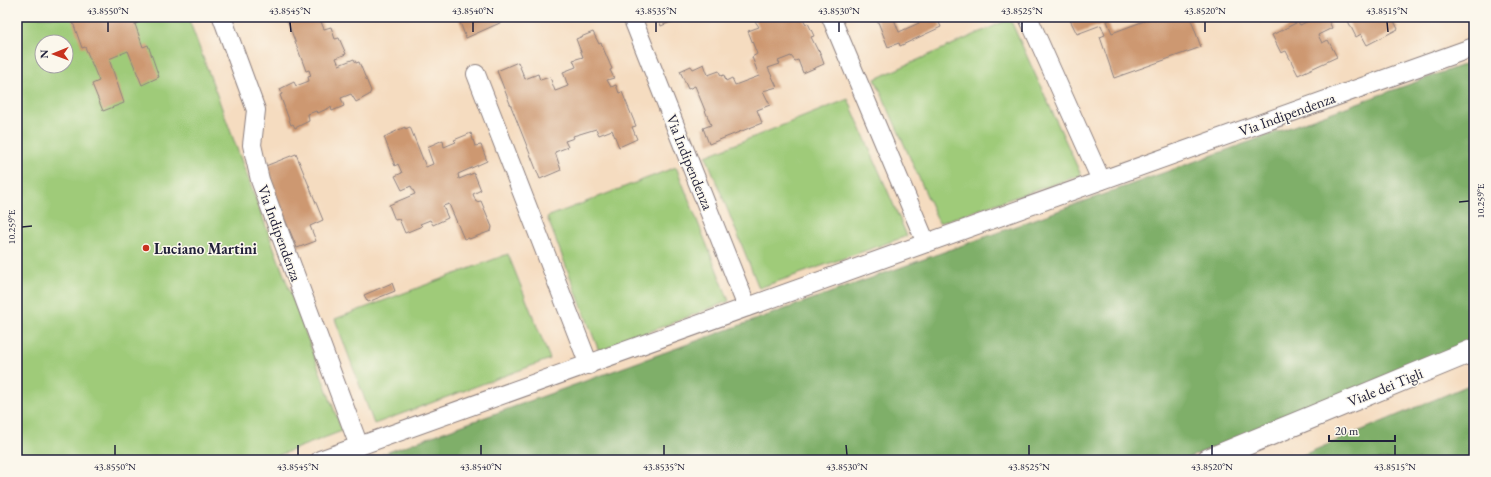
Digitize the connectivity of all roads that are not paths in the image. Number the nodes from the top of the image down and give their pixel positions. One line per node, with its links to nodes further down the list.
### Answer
1 (222, 17): 12 (street, Via Indipendenza)
2 (632, 17): 9 (street, Via Indipendenza)
3 (831, 17): 8 (street)
4 (1028, 17): 7 (street)
5 (1474, 47): 7 (street, Via Indipendenza)
6 (476, 74): 11 (street)
7 (1101, 180): 8 (street, Via Indipendenza)
8 (926, 243): 9 (street, Via Indipendenza)
9 (747, 307): 11 (street, Via Indipendenza)
10 (1474, 350): 14 (street, Viale dei Tigli)
11 (589, 365): 12 (street, Via Indipendenza)
12 (359, 446): 13 (street, Via Indipendenza)
13 (320, 460)
14 (1208, 460)

